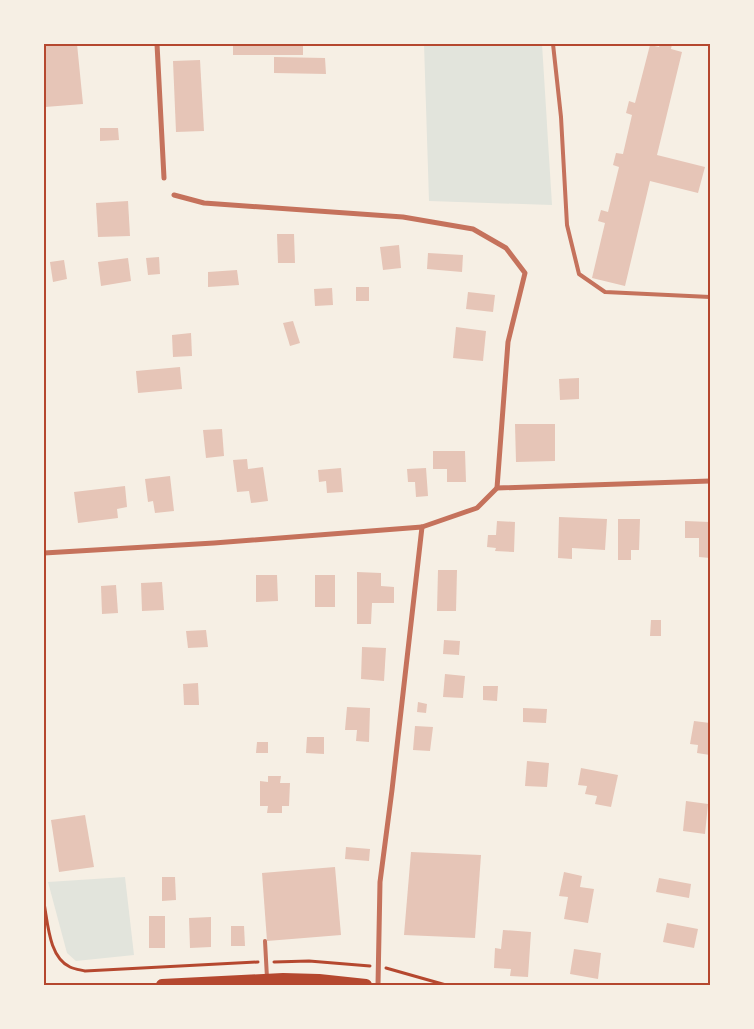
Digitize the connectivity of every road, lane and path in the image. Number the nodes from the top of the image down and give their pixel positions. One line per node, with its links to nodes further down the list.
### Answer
1 (157, 44): 3 (street)
2 (553, 44): 5 (lane)
3 (164, 178)
4 (174, 195): 7 (street)
5 (710, 297)
6 (710, 481): 7 (street)
7 (497, 488): 8 (street)
8 (422, 527): 9 (street); 13 (street)
9 (44, 552)
10 (44, 903): 12 (path)
11 (264, 941): 12 (lane)
12 (266, 962): 13 (path); 14 (lane)
13 (379, 966): 19 (street); 20 (path)
14 (268, 980): 15 (main road); 16 (main road)
15 (330, 983): 18 (main road)
16 (214, 984): 17 (main road)
17 (162, 985)
18 (366, 985)
19 (378, 985)
20 (446, 985)

